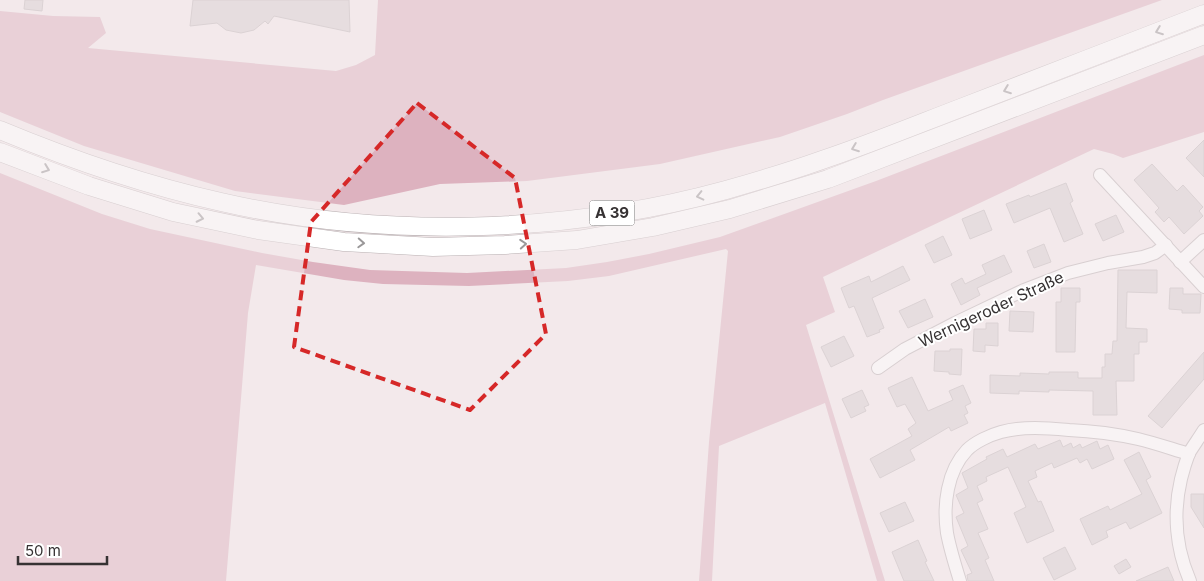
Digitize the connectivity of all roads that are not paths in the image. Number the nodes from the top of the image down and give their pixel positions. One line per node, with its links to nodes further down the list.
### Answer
1 (1204, 14): 3 (highway, A 39, one-way to 3)
2 (1204, 36): 4 (highway, A 39, one-way to 2)
3 (0, 130)
4 (0, 152)
5 (1100, 175): 7 (street)
6 (1204, 240): 8 (street)
7 (1166, 246): 8 (street); 10 (street, Wernigeroder Straße)
8 (1180, 262): 9 (street)
9 (1204, 287)
10 (878, 368)
11 (1204, 430): 12 (street)
12 (1189, 454): 13 (street); 14 (street)
13 (960, 581)
14 (1190, 581)

